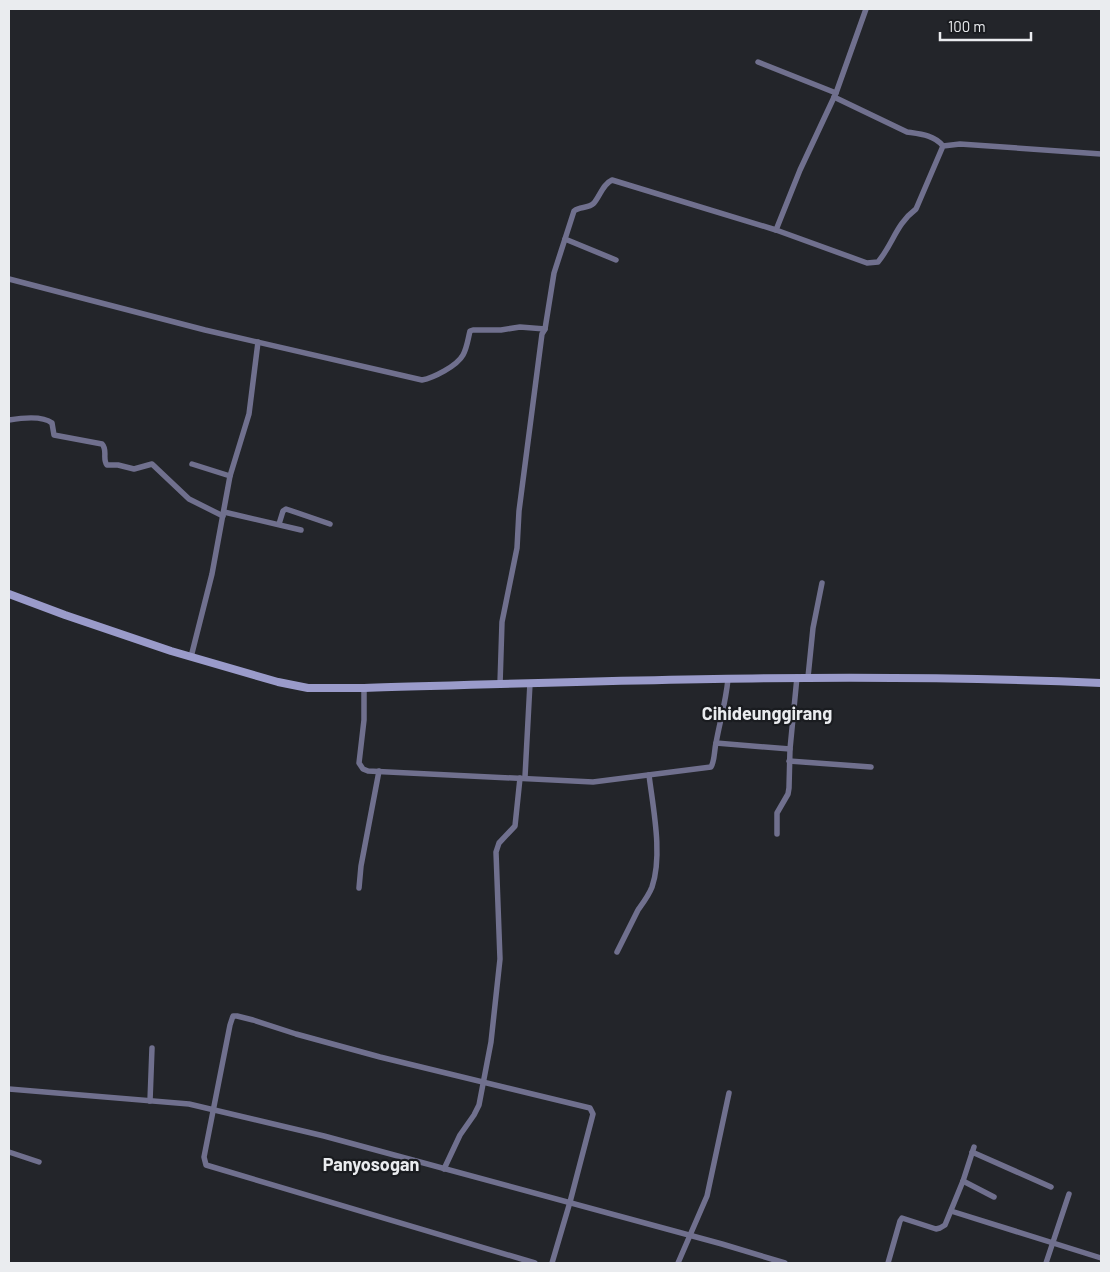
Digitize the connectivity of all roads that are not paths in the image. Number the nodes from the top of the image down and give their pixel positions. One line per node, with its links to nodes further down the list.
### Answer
1 (866, 9): 3 (street)
2 (758, 62): 3 (street)
3 (835, 95): 4 (street); 6 (street)
4 (943, 146): 5 (street); 6 (street)
5 (1101, 154)
6 (776, 230): 7 (street)
7 (565, 239): 8 (street); 10 (street)
8 (616, 260)
9 (9, 280): 11 (street)
10 (545, 329): 11 (street); 27 (street)
11 (258, 342): 14 (street)
12 (9, 420): 15 (street)
13 (192, 464): 14 (street)
14 (230, 476): 15 (street)
15 (224, 514): 16 (street); 21 (street)
16 (279, 524): 17 (street); 18 (street)
17 (330, 524)
18 (300, 530)
19 (822, 584): 23 (street)
20 (9, 594): 21 (main road)
21 (191, 657): 28 (main road)
22 (797, 677): 23 (main road); 24 (main road); 30 (street)
23 (808, 677): 26 (main road)
24 (728, 679): 25 (main road); 29 (street)
25 (530, 683): 27 (main road); 35 (street)
26 (1101, 683)
27 (500, 684): 28 (main road)
28 (364, 688): 33 (street)
29 (716, 743): 30 (street); 34 (street)
30 (790, 749): 31 (street)
31 (789, 761): 32 (street); 36 (street)
32 (872, 767)
33 (379, 771): 35 (street); 37 (street)
34 (650, 775): 35 (street); 38 (street)
35 (522, 777): 40 (street)
36 (777, 834)
37 (359, 888)
38 (617, 952)
39 (152, 1048): 43 (street)
40 (484, 1083): 44 (street); 47 (street); 52 (street)
41 (9, 1089): 43 (street)
42 (729, 1093): 54 (street)
43 (150, 1100): 44 (street)
44 (212, 1110): 47 (street); 57 (street)
45 (9, 1152): 46 (street)
46 (39, 1162)
47 (444, 1169): 52 (street)
48 (963, 1181): 49 (street); 51 (street); 53 (street)
49 (1051, 1187)
50 (1069, 1194): 55 (street)
51 (994, 1197)
52 (570, 1202): 54 (street); 58 (street)
53 (951, 1211): 55 (street); 61 (street)
54 (690, 1235): 59 (street); 60 (street)
55 (1053, 1244): 56 (street); 62 (street)
56 (1101, 1258)
57 (535, 1263)
58 (552, 1263)
59 (678, 1263)
60 (785, 1263)
61 (888, 1263)
62 (1046, 1263)

